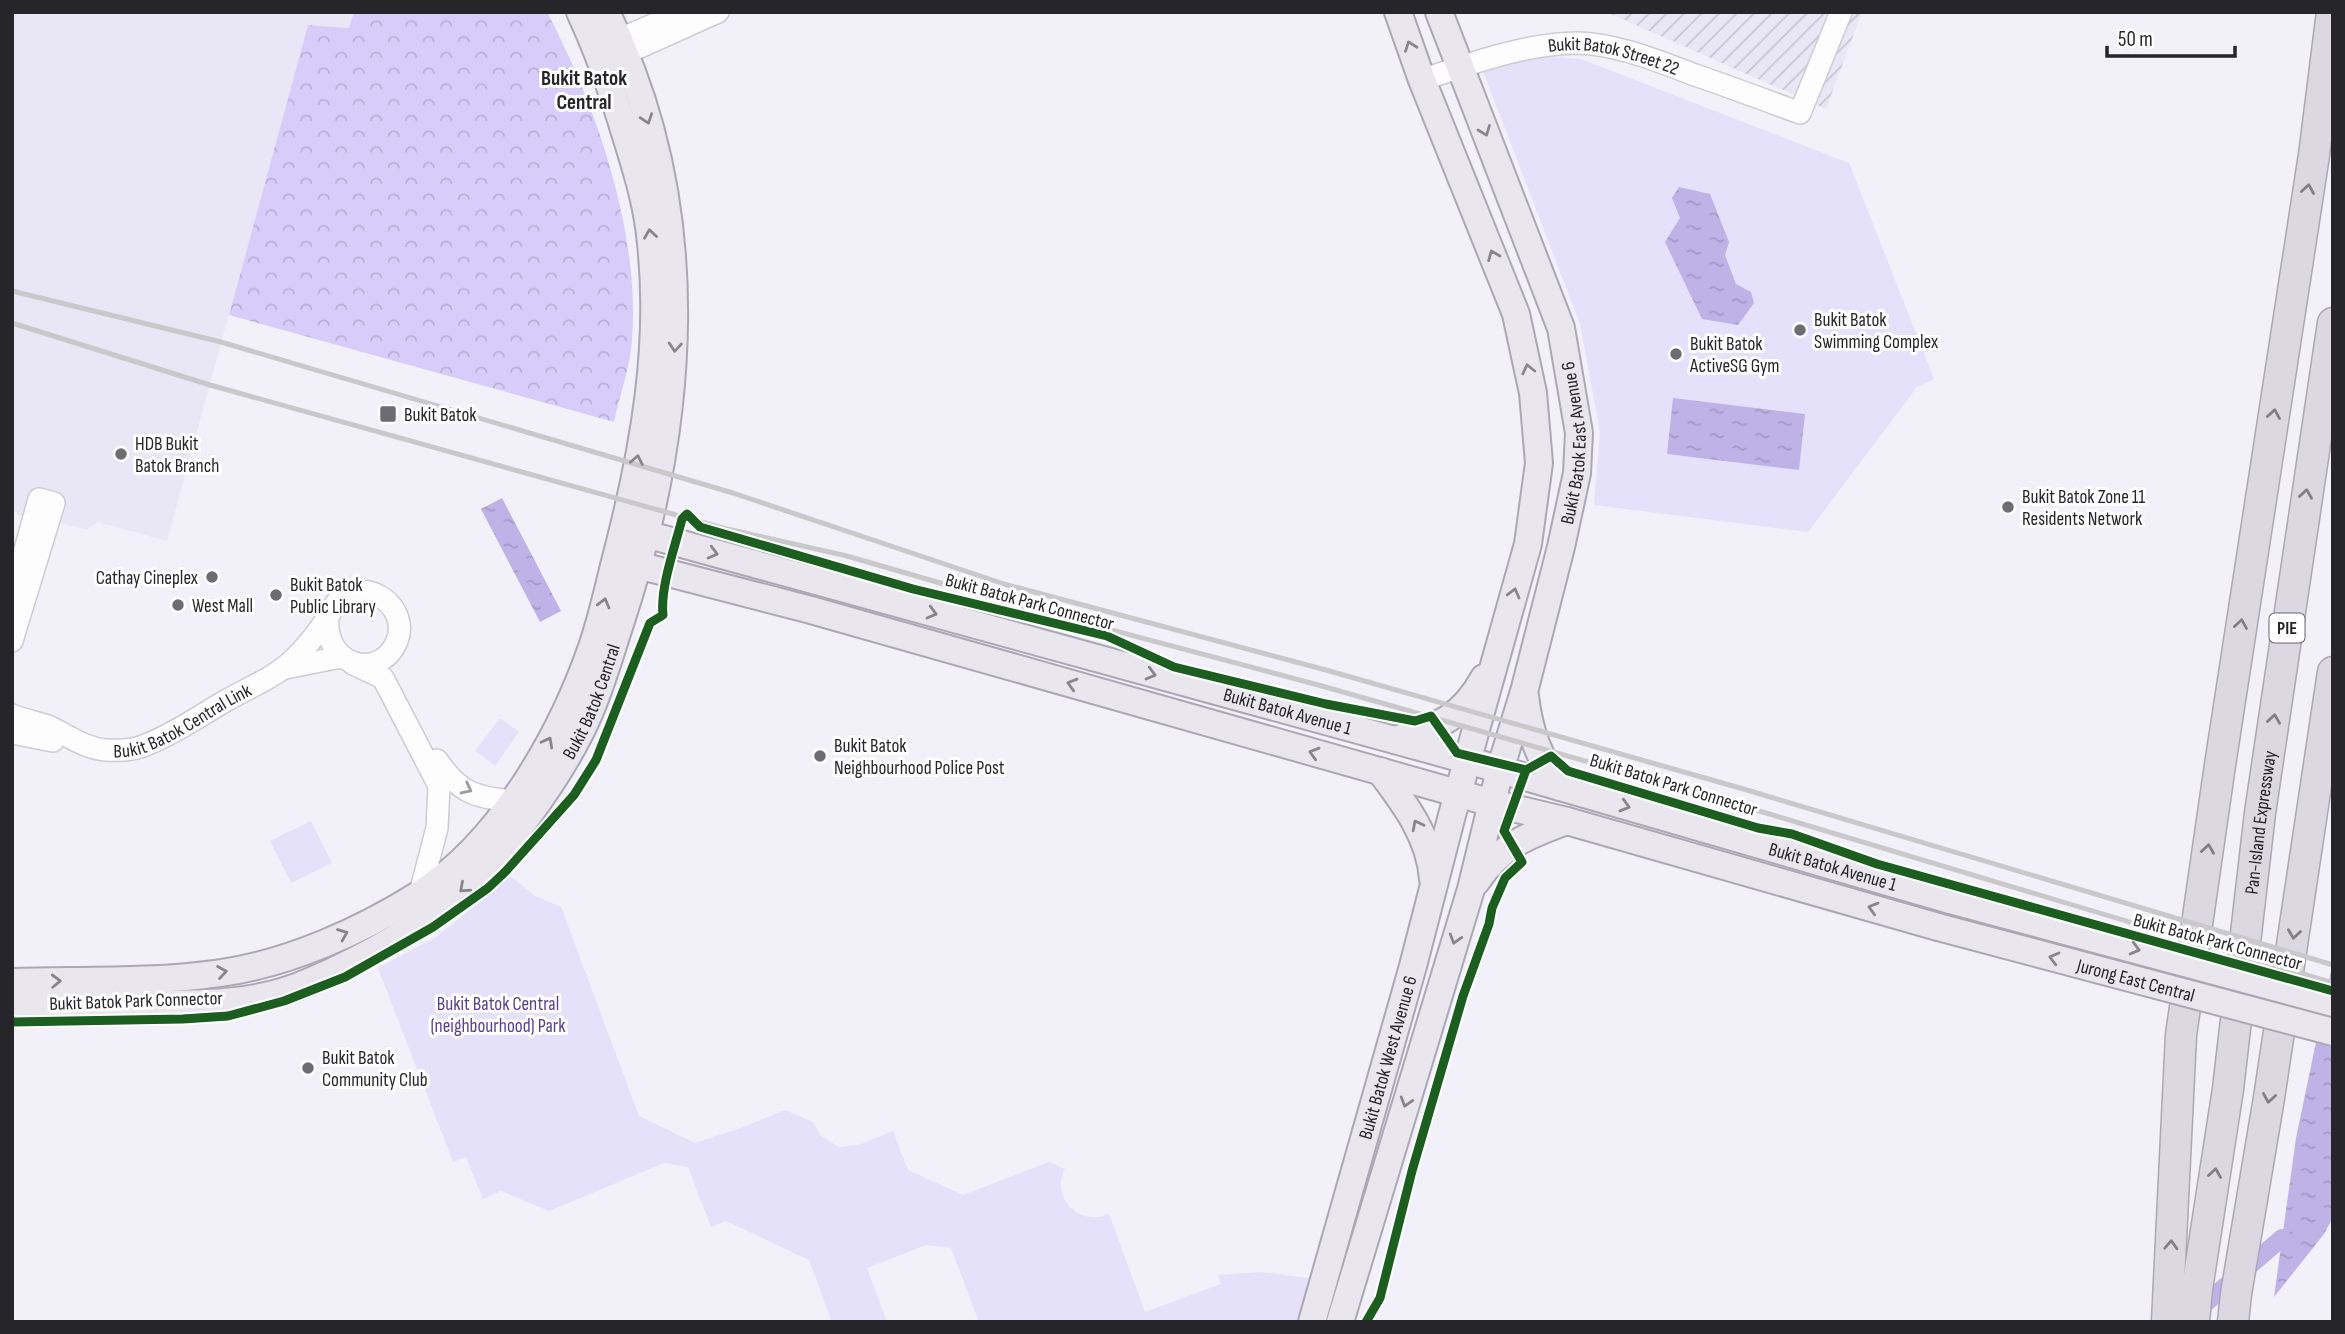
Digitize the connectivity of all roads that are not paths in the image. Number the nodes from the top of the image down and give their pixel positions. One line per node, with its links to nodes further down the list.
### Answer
1 (580, 12): 9 (main road, Bukit Batok Central)
2 (606, 12): 9 (main road, Bukit Batok Central)
3 (683, 12): 9 (street)
4 (718, 12): 9 (street)
5 (1398, 12): 11 (main road, Bukit Batok East Avenue 6, one-way to 5)
6 (1439, 12): 10 (main road, Bukit Batok East Avenue 6)
7 (1841, 12): 10 (street, Bukit Batok Street 22)
8 (2332, 12): 48 (highway, one-way to 8)
9 (612, 51): 13 (main road, Bukit Batok Central)
10 (1460, 67): 11 (street, Bukit Batok Street 22); 23 (main road, Bukit Batok East Avenue 6, one-way to 23)
11 (1422, 80): 20 (main road, Bukit Batok East Avenue 6, one-way to 11)
12 (2333, 323): 48 (highway, Pan-Island Expressway / PIE, one-way to 12)
13 (635, 531): 14 (main road, Bukit Batok Central); 26 (main road, Bukit Batok Avenue 1, one-way to 26)
14 (627, 562): 31 (main road, Bukit Batok Avenue 1, one-way to 14); 34 (main road, Bukit Batok Central, one-way to 14); 45 (main road, Bukit Batok Central, one-way to 45)
15 (12, 597): 18 (street)
16 (328, 616): 17 (street, Bukit Batok Central Link); 19 (street); 21 (street, Bukit Batok Central Link)
17 (397, 639): 19 (street, Bukit Batok Central Link); 34 (street, Bukit Batok Central Link, one-way to 34)
18 (12, 641)
19 (345, 659): 21 (street, Bukit Batok Central Link); 40 (street)
20 (1496, 659): 26 (main road); 29 (main road, Bukit Batok East Avenue 6)
21 (284, 669): 27 (street, Bukit Batok Central Link)
22 (2333, 672): 37 (highway)
23 (1525, 688): 30 (main road, Bukit Batok East Avenue 6); 32 (main road)
24 (12, 715): 27 (street, Bukit Batok Central Link)
25 (12, 733): 27 (street, Bukit Batok Central Link)
26 (1395, 740): 29 (main road, Bukit Batok Avenue 1)
27 (76, 743)
28 (2333, 752): 37 (highway)
29 (1467, 760): 30 (main road, Bukit Batok Avenue 1); 33 (main road, Bukit Batok East Avenue 6)
30 (1500, 770): 32 (main road, Bukit Batok Avenue 1); 35 (main road, Bukit Batok East Avenue 6)
31 (1380, 771): 33 (main road, Bukit Batok Avenue 1); 38 (main road, one-way to 31)
32 (1560, 787): 41 (main road, Bukit Batok Avenue 1, one-way to 41)
33 (1458, 793): 35 (main road, Bukit Batok Avenue 1); 38 (main road, Bukit Batok West Avenue 6)
34 (514, 801): 40 (main road, Bukit Batok Central)
35 (1492, 803): 36 (main road, Bukit Batok Avenue 1); 39 (main road, Bukit Batok West Avenue 6)
36 (1567, 821): 39 (main road); 42 (main road, Bukit Batok Avenue 1, one-way to 36)
37 (2304, 866): 47 (highway, one-way to 47)
38 (1434, 888): 49 (main road, Bukit Batok West Avenue 6)
39 (1471, 889): 50 (main road, Bukit Batok West Avenue 6, one-way to 50)
40 (420, 893): 43 (main road, Bukit Batok Central, one-way to 40)
41 (1950, 900): 44 (main road, Jurong East Central, one-way to 44, bridge)
42 (1938, 927): 46 (main road, Jurong East Central, one-way to 42, bridge)
43 (12, 982)
44 (2333, 1003)
45 (12, 1007)
46 (2333, 1032)
47 (2234, 1308)
48 (2177, 1319)
49 (1312, 1322)
50 (1340, 1322)

